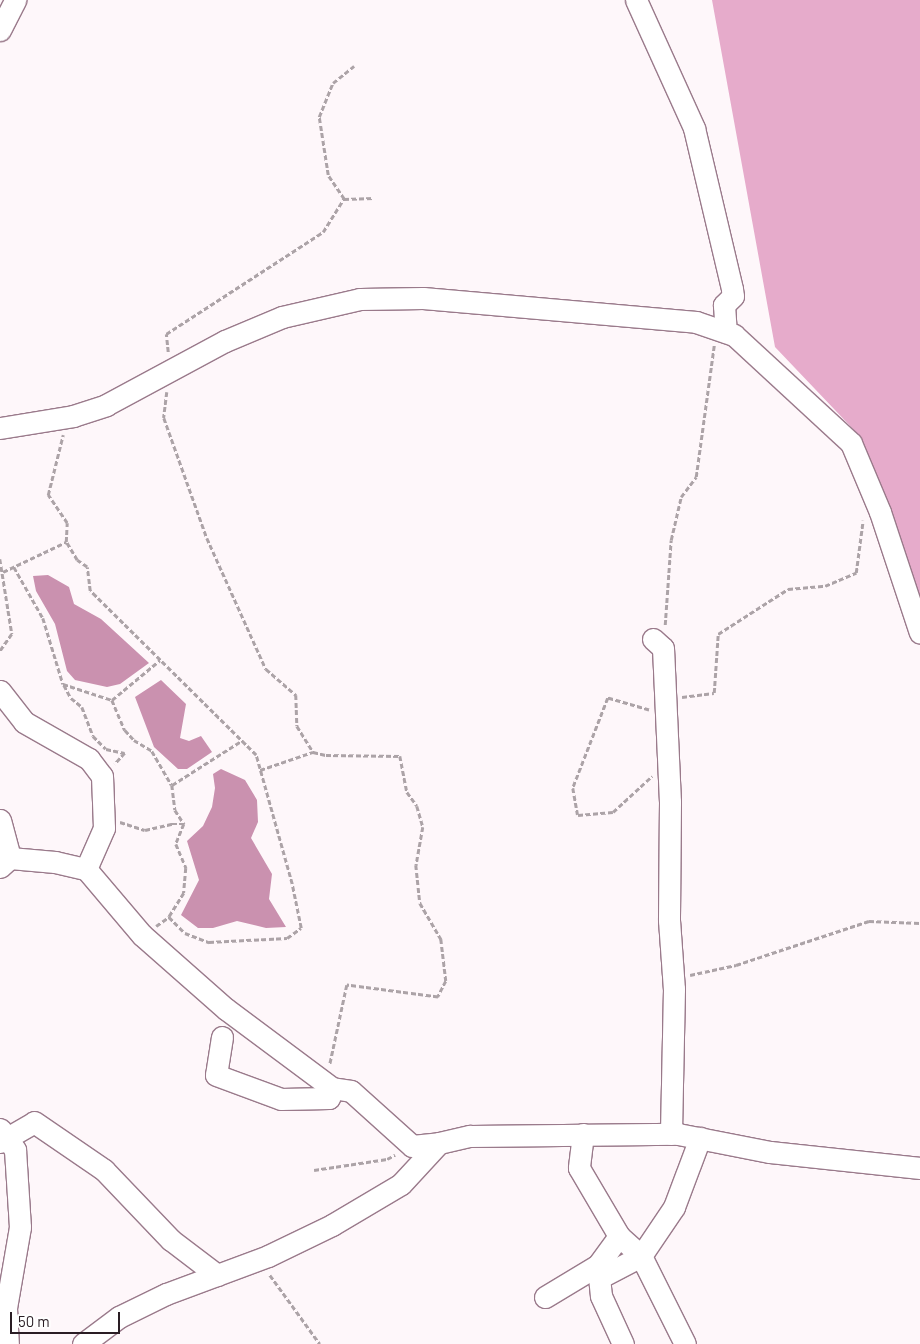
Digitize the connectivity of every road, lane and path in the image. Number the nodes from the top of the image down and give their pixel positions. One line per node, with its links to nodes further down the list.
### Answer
1 (15, 0): 3 (street)
2 (636, 0): 7 (street)
3 (0, 30)
4 (354, 66): 6 (path)
5 (374, 198): 6 (path)
6 (344, 199): 8 (path)
7 (721, 331): 8 (street); 16 (street); 17 (path)
8 (169, 371): 9 (street); 25 (path)
9 (62, 418): 10 (street); 12 (path)
10 (0, 428)
11 (863, 516): 23 (path)
12 (66, 542): 14 (path); 19 (path)
13 (0, 559): 15 (path)
14 (14, 567): 15 (path); 20 (path)
15 (3, 572): 18 (path)
16 (920, 633)
17 (658, 644): 23 (street)
18 (0, 651)
19 (160, 660): 22 (path); 24 (path)
20 (63, 684): 22 (path); 27 (path)
21 (0, 691): 27 (street)
22 (112, 700): 29 (path)
23 (666, 707): 28 (street); 28 (path)
24 (241, 741): 26 (path); 29 (path)
25 (313, 752): 26 (path); 38 (path)
26 (260, 770): 32 (path)
27 (102, 776): 30 (street)
28 (668, 776): 36 (street)
29 (172, 785): 32 (path)
30 (104, 817): 32 (path); 34 (street)
31 (0, 820): 33 (street)
32 (184, 824)
33 (5, 862): 34 (street)
34 (86, 869): 38 (street)
35 (920, 922): 36 (path)
36 (673, 982): 40 (street)
37 (222, 1038): 38 (street)
38 (329, 1085): 44 (street)
39 (583, 1134): 40 (street); 43 (street); 47 (street)
40 (670, 1134): 42 (street)
41 (2, 1136): 50 (street); 52 (street)
42 (700, 1138): 45 (street); 48 (street)
43 (440, 1143): 44 (street); 49 (street)
44 (412, 1146): 46 (path)
45 (920, 1168)
46 (314, 1170)
47 (619, 1236): 48 (street); 51 (street)
48 (641, 1256): 55 (street); 56 (street)
49 (259, 1259): 50 (street); 54 (path)
50 (217, 1275): 53 (street)
51 (545, 1297)
52 (8, 1344)
53 (83, 1344)
54 (320, 1344)
55 (623, 1344)
56 (685, 1344)

